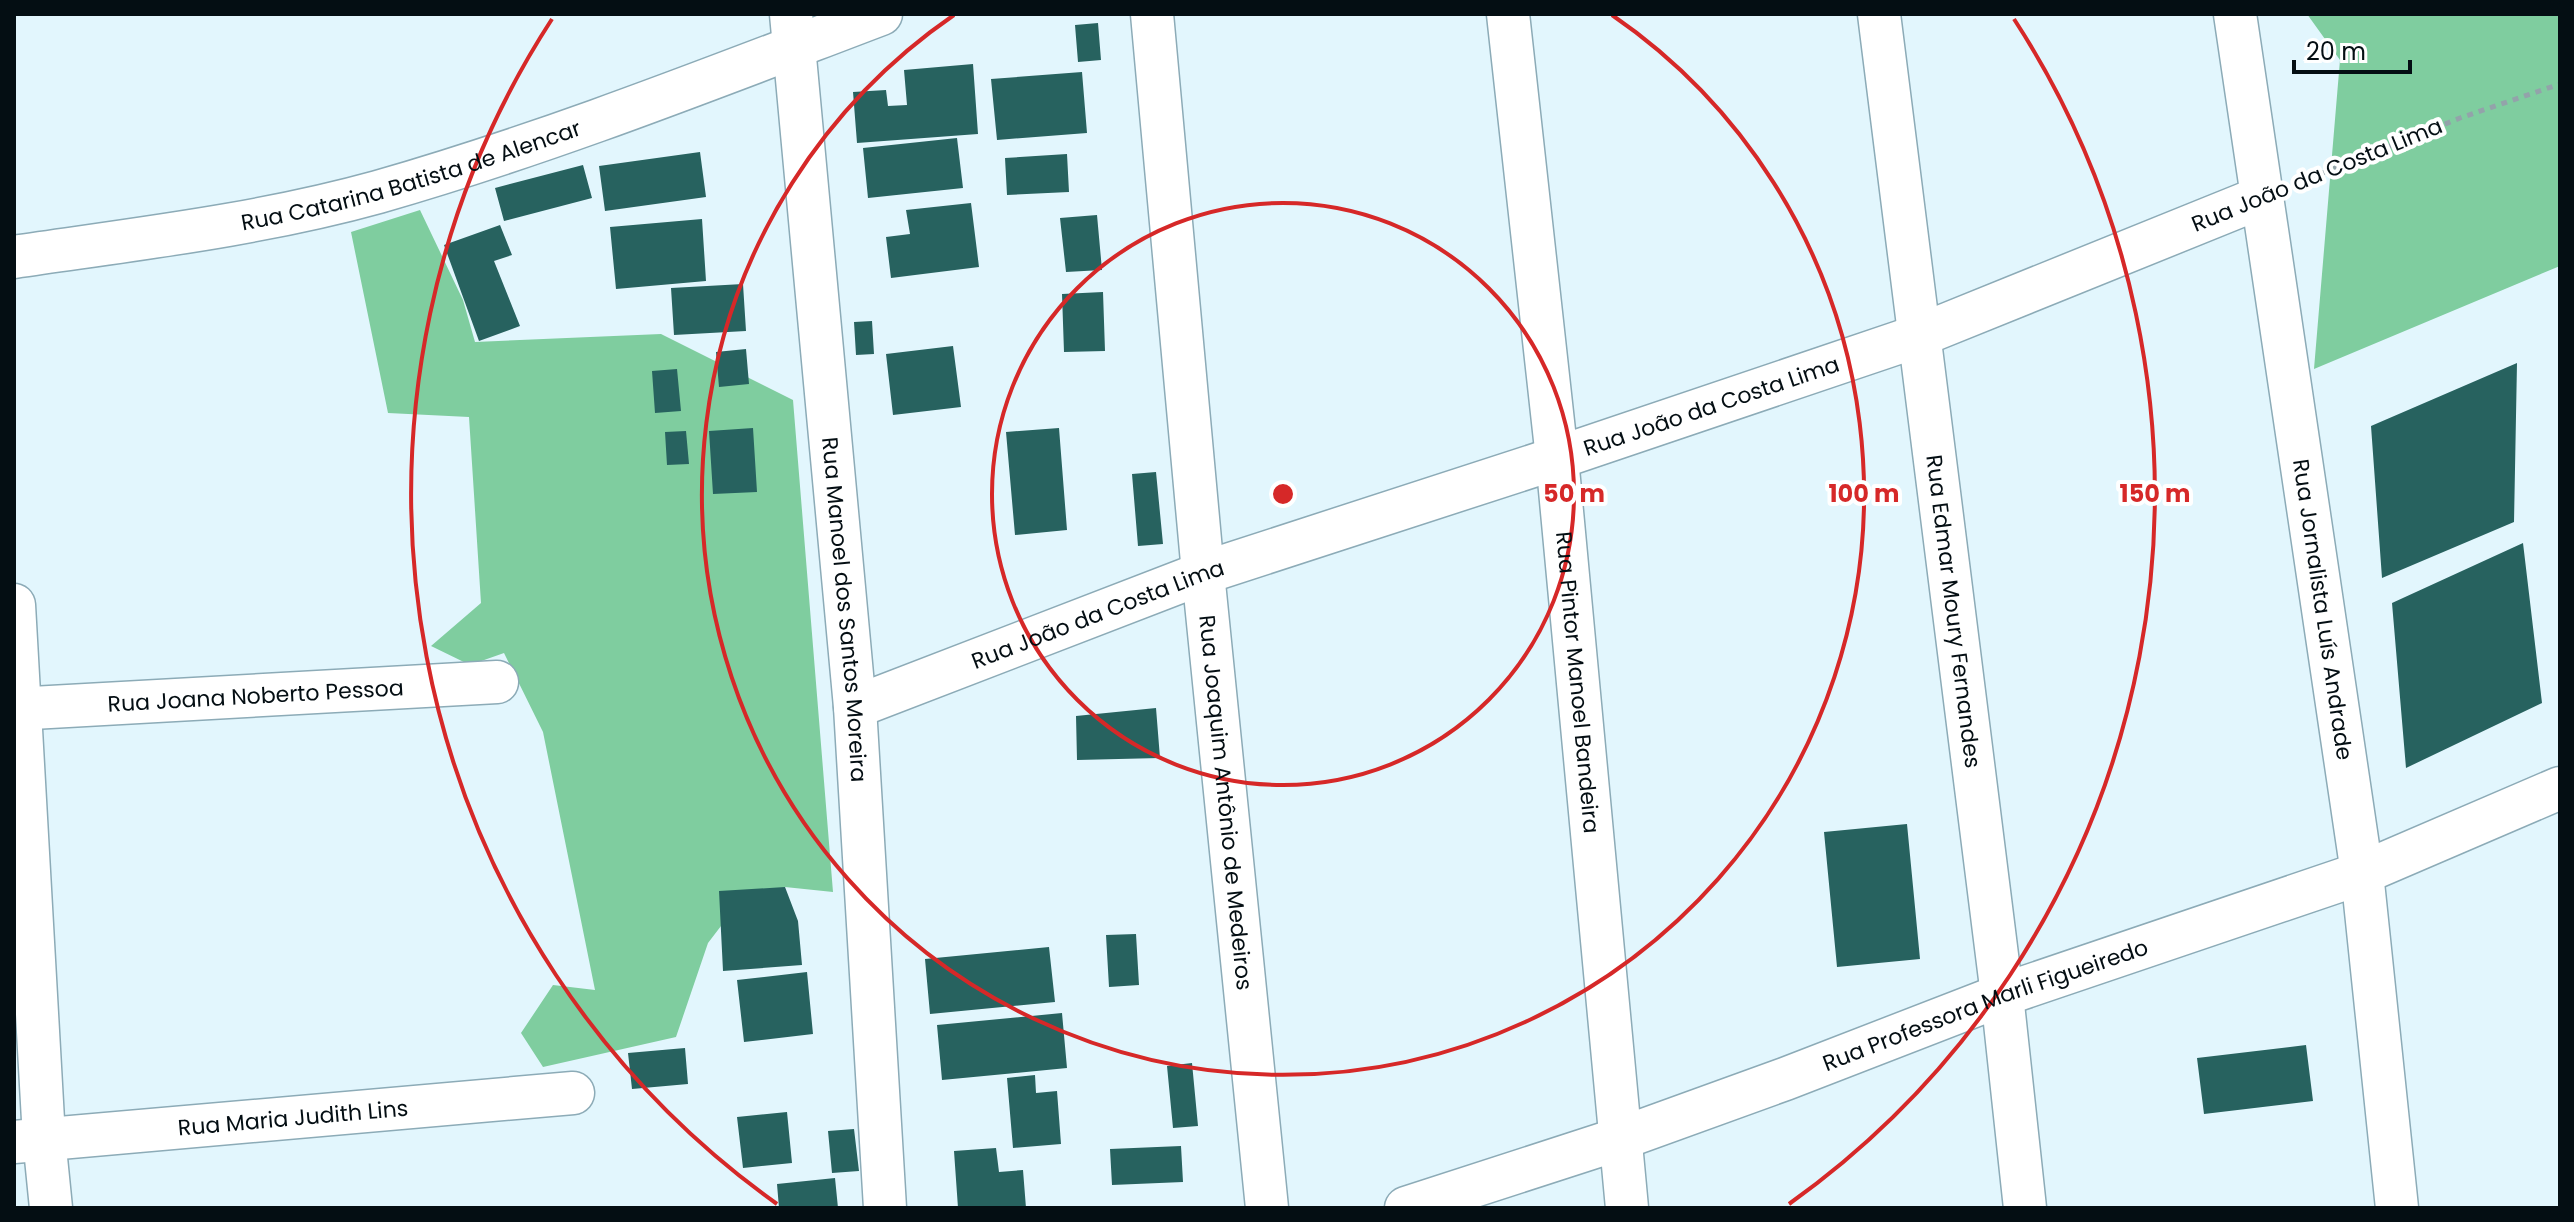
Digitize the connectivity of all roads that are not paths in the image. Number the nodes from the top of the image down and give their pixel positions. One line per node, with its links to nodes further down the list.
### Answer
1 (881, 14): 6 (street, Rua Catarina Batista de Alencar)
2 (1152, 14): 11 (street, Rua Joaquim Antônio de Medeiros)
3 (1508, 14): 10 (street, Rua Pintor Manoel Bandeira)
4 (1879, 14): 9 (street, Rua Edmar Moury Fernandes)
5 (2235, 14): 7 (street, Rua Jornalista Luís Andrade)
6 (793, 30): 8 (street, Rua Catarina Batista de Alencar); 14 (street, Rua Manoel dos Santos Moreira)
7 (2262, 197): 9 (street, Rua João da Costa Lima); 17 (street, Rua Jornalista Luís Andrade)
8 (14, 257)
9 (1918, 336): 10 (street, Rua João da Costa Lima); 18 (street, Rua Edmar Moury Fernandes)
10 (1557, 458): 11 (street, Rua João da Costa Lima); 20 (street, Rua Pintor Manoel Bandeira)
11 (1203, 573): 14 (street, Rua João da Costa Lima); 24 (street, Rua Joaquim Antônio de Medeiros)
12 (14, 605): 15 (street)
13 (497, 682): 15 (street, Rua Joana Noberto Pessoa)
14 (855, 707): 23 (street, Rua Manoel dos Santos Moreira)
15 (16, 708): 21 (street)
16 (2560, 788): 17 (street, Rua Professora Marli Figueiredo)
17 (2362, 873): 18 (street, Rua Professora Marli Figueiredo); 28 (street, Rua Jornalista Luís Andrade)
18 (2002, 995): 20 (street, Rua Professora Marli Figueiredo); 27 (street, Rua Edmar Moury Fernandes)
19 (573, 1093): 21 (street, Rua Maria Judith Lins)
20 (1622, 1138): 25 (street, Rua Professora Marli Figueiredo); 26 (street, Rua Pintor Manoel Bandeira)
21 (29, 1140): 22 (street)
22 (51, 1208)
23 (885, 1208)
24 (1267, 1208)
25 (1406, 1208)
26 (1627, 1208)
27 (2025, 1208)
28 (2397, 1208)

